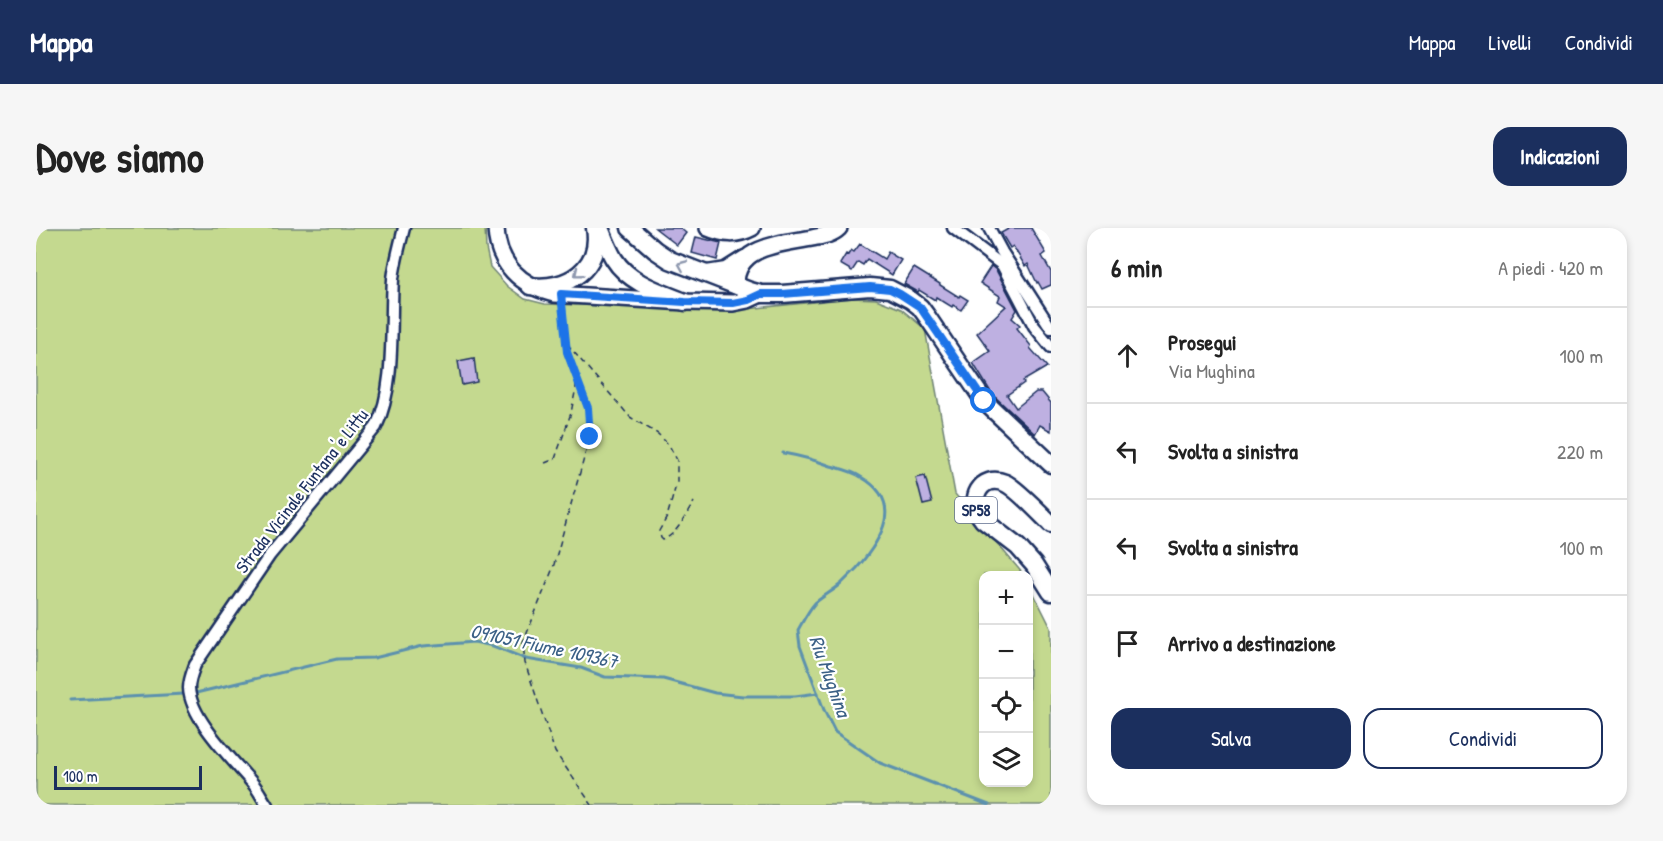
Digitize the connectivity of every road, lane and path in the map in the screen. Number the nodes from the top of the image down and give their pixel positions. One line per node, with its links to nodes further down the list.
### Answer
1 (404, 228): 27 (street, Strada Vicinale Funtana 'e Littu)
2 (496, 228): 13 (street)
3 (595, 228): 13 (main road, one-way to 13)
4 (600, 228): 17 (main road)
5 (630, 228): 12 (main road, one-way to 5)
6 (708, 228): 7 (street)
7 (752, 228)
8 (839, 228): 11 (street)
9 (953, 228): 20 (street)
10 (989, 228): 18 (street)
11 (745, 259): 12 (main road); 14 (street)
12 (706, 274): 14 (main road)
13 (530, 286): 15 (street)
14 (736, 286): 16 (main road)
15 (561, 294): 17 (street); 19 (path)
16 (761, 294): 17 (street); 23 (main road)
17 (685, 302)
18 (1051, 328)
19 (567, 343): 21 (path); 24 (path)
20 (1051, 347)
21 (578, 381): 22 (path); 28 (path)
22 (545, 463)
23 (1051, 464)
24 (694, 502)
25 (1051, 524): 26 (main road, SP58)
26 (1051, 592)
27 (267, 805)
28 (592, 805)

